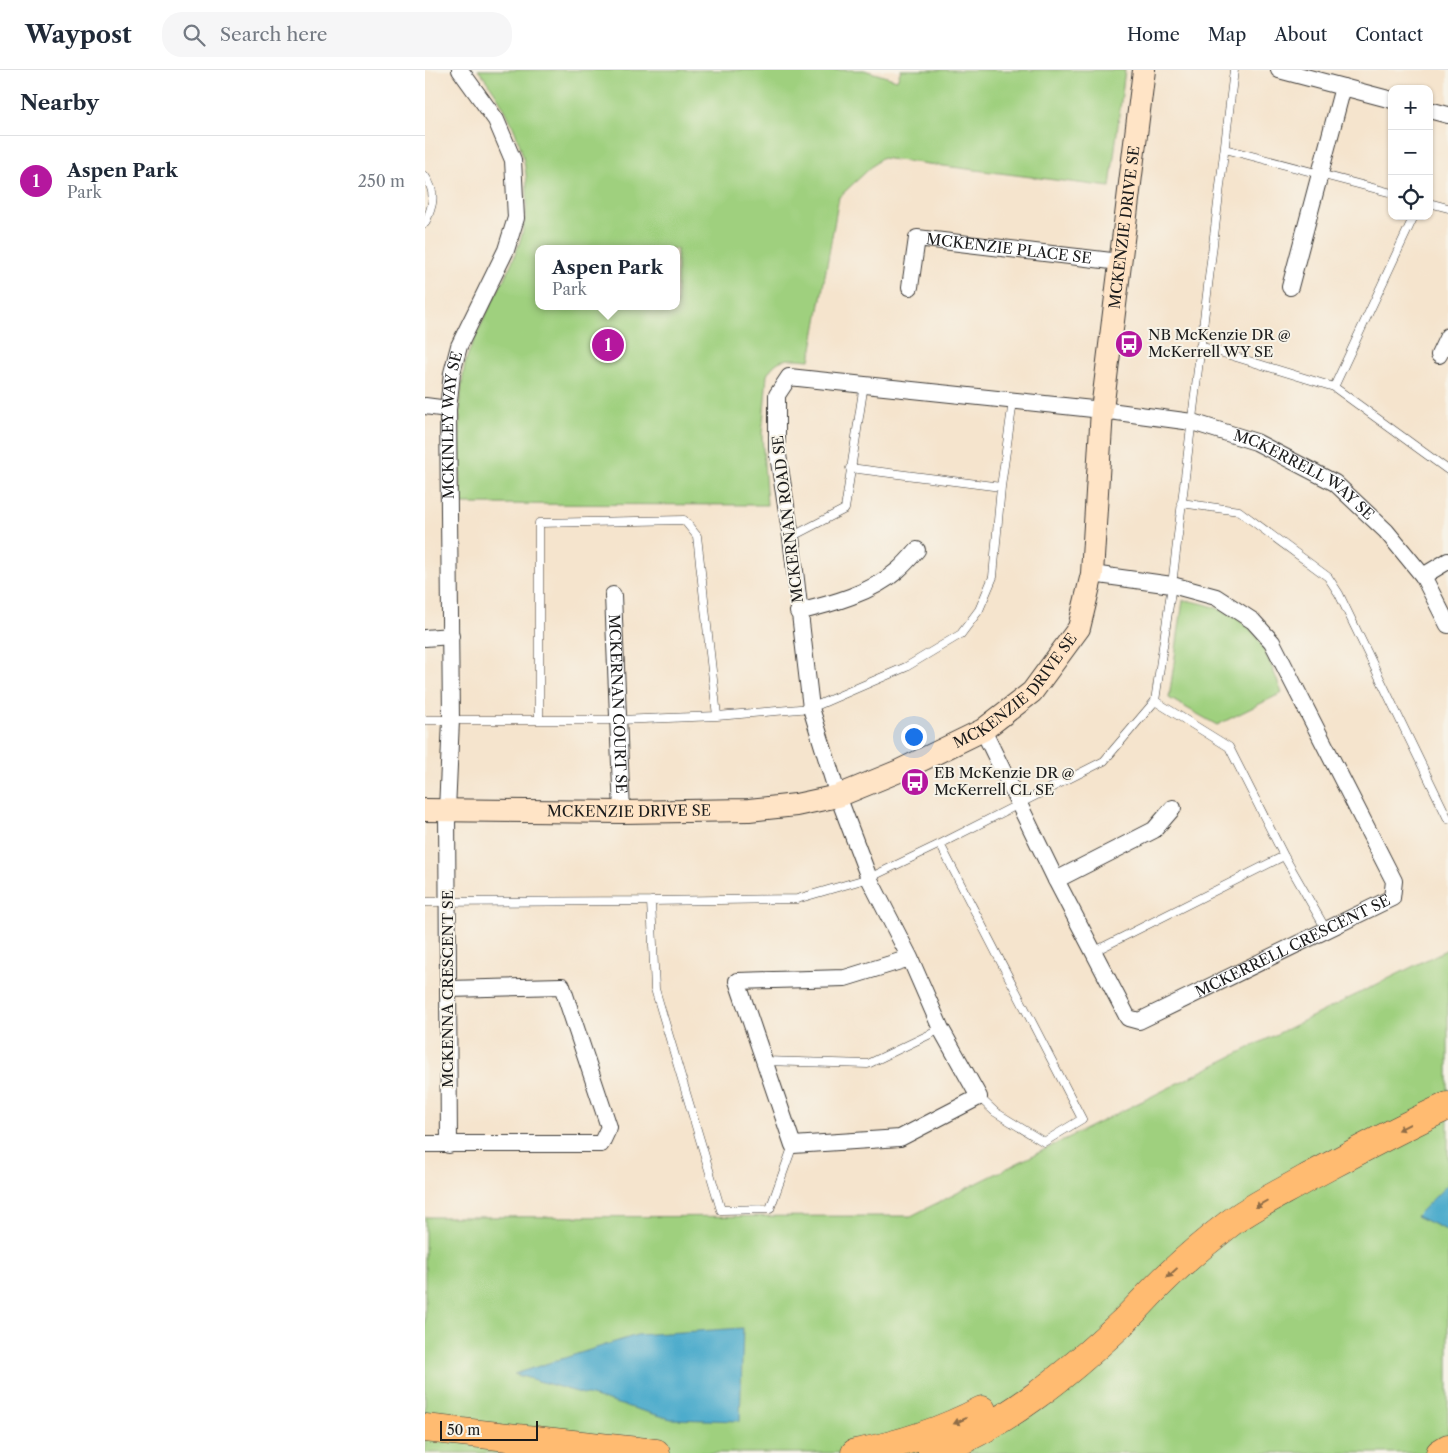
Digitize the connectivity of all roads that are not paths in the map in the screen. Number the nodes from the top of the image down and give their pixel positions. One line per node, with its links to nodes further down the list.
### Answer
1 (460, 70): 27 (street, MCKINLEY WAY SE)
2 (1144, 70): 17 (street, MCKENZIE DRIVE SE)
3 (1234, 70): 9 (lane)
4 (1279, 70): 5 (street)
5 (1343, 88): 6 (street); 10 (street)
6 (1388, 99)
7 (1433, 111): 8 (street)
8 (1448, 115)
9 (1225, 149): 10 (lane); 21 (lane)
10 (1320, 175): 12 (lane); 19 (street)
11 (425, 176): 16 (lane)
12 (1388, 192)
13 (1433, 204): 14 (lane)
14 (1448, 208)
15 (1411, 220): 24 (lane)
16 (425, 224)
17 (1120, 262): 18 (street, MCKENZIE PLACE SE); 28 (street, MCKENZIE DRIVE SE)
18 (910, 287)
19 (1290, 287)
20 (1448, 336): 22 (street)
21 (1200, 346): 24 (lane); 29 (lane)
22 (1439, 355)
23 (863, 384): 25 (street, MCKERNAN ROAD SE); 30 (lane); 34 (street, MCKERNAN ROAD SE)
24 (1334, 387): 31 (lane)
25 (1013, 401): 28 (street, MCKERNAN ROAD SE); 32 (lane)
26 (425, 406): 27 (street)
27 (448, 409): 43 (street, MCKINLEY WAY SE)
28 (1102, 410): 29 (street, MCKERRELL WAY SE); 37 (street, MCKENZIE DRIVE SE)
29 (1191, 422): 33 (lane); 38 (street, MCKERRELL WAY SE)
30 (850, 468): 32 (lane); 34 (lane)
31 (1448, 470)
32 (1001, 487): 46 (lane)
33 (1181, 503): 39 (lane); 59 (lane)
34 (791, 537): 41 (street, MCKERNAN ROAD SE)
35 (917, 550): 41 (street)
36 (1448, 562): 38 (street)
37 (1092, 574): 39 (street, MCKERRELL CRESCENT SE); 52 (street, MCKENZIE DRIVE SE)
38 (1423, 576): 42 (street, MCKERRELL WAY SE)
39 (1172, 585): 45 (lane); 67 (street, MCKERRELL CRESCENT SE)
40 (613, 595): 51 (street, MCKERNAN COURT SE)
41 (799, 612): 46 (street, MCKERNAN ROAD SE)
42 (1448, 625)
43 (451, 636): 44 (street); 49 (street, MCKINLEY WAY SE)
44 (425, 638)
45 (1155, 701): 54 (lane); 61 (lane)
46 (811, 708): 47 (lane); 53 (street, MCKERNAN ROAD SE)
47 (717, 716): 50 (lane); 51 (lane)
48 (425, 720): 49 (lane)
49 (451, 720): 50 (lane); 57 (street, MCKINLEY WAY SE)
50 (539, 720): 51 (lane)
51 (619, 720): 58 (street, MCKERNAN COURT SE)
52 (983, 730): 53 (street, MCKENZIE DRIVE SE); 54 (street, MCKERRELL CRESCENT SE)
53 (838, 796): 58 (street, MCKENZIE DRIVE SE); 62 (street, MCKERNAN ROAD SE)
54 (1019, 804): 60 (lane); 63 (street, MCKERRELL CRESCENT SE)
55 (1173, 808): 63 (street)
56 (425, 810): 57 (street, MCKENZIE DRIVE SE)
57 (447, 810): 58 (street, MCKENZIE DRIVE SE); 65 (street, MCKENNA CRESCENT SE)
58 (622, 812)
59 (1448, 819)
60 (940, 844): 62 (lane); 73 (lane)
61 (1284, 856): 67 (lane); 68 (lane)
62 (869, 878): 66 (lane); 69 (street, MCKERNAN ROAD SE)
63 (1056, 880): 68 (street, MCKERRELL CRESCENT SE)
64 (425, 902): 65 (lane)
65 (449, 902): 66 (lane); 70 (street, MCKENNA CRESCENT SE)
66 (651, 902): 77 (lane)
67 (1327, 931): 68 (street, MCKERRELL CRESCENT SE)
68 (1093, 952)
69 (910, 958): 71 (street, MCKERNAN ROAD SE); 72 (street)
70 (449, 989): 76 (street, MCKENNA CRESCENT SE); 76 (street)
71 (941, 1029): 72 (lane); 73 (street, MCKERNAN ROAD SE)
72 (764, 1061): 77 (street)
73 (979, 1097): 77 (street)
74 (1448, 1106): 78 (highway, one-way to 78)
75 (425, 1144): 76 (street)
76 (449, 1145)
77 (793, 1145)
78 (1146, 1298): 82 (highway, one-way to 82); 83 (highway)
79 (425, 1428): 81 (highway)
80 (1448, 1448): 84 (highway)
81 (656, 1453)
82 (855, 1453)
83 (932, 1453)
84 (1441, 1453)

